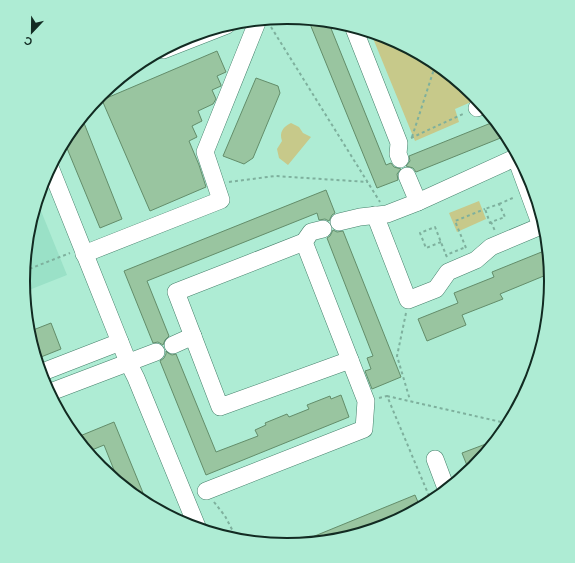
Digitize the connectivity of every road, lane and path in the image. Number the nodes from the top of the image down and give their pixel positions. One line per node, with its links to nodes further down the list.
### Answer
1 (263, 25): 11 (lane)
2 (266, 25): 10 (path)
3 (356, 34): 6 (lane)
4 (434, 69): 6 (path)
5 (478, 108): 6 (path)
6 (404, 147)
7 (514, 159): 14 (lane)
8 (53, 176): 26 (lane)
9 (407, 176): 14 (lane)
10 (368, 182): 11 (path); 18 (path)
11 (216, 184): 26 (lane)
12 (527, 188): 13 (lane)
13 (528, 192): 15 (path); 16 (lane)
14 (418, 202): 18 (lane)
15 (499, 204): 17 (path); 20 (path)
16 (532, 204)
17 (485, 209): 20 (path); 28 (path)
18 (381, 214): 19 (lane); 30 (lane)
19 (339, 222)
20 (491, 222): 25 (path)
21 (539, 227): 25 (lane)
22 (323, 229): 23 (lane)
23 (304, 242): 31 (lane); 35 (lane)
24 (441, 242): 24 (path); 27 (path)
25 (500, 243): 28 (lane)
26 (83, 251): 29 (path); 32 (lane)
27 (446, 255)
28 (472, 262): 30 (lane)
29 (31, 269)
30 (408, 300): 41 (path)
31 (193, 336): 33 (lane); 35 (lane)
32 (120, 342): 36 (lane); 37 (lane)
33 (173, 345)
34 (156, 352): 36 (lane)
35 (350, 360): 40 (lane)
36 (128, 362): 38 (lane); 47 (lane)
37 (46, 371)
38 (55, 390)
39 (387, 396): 40 (path); 41 (path); 46 (path)
40 (366, 401): 45 (lane)
41 (410, 401): 42 (path)
42 (503, 423)
43 (435, 459): 44 (lane)
44 (445, 485)
45 (206, 491): 48 (path)
46 (429, 497)
47 (195, 521)
48 (234, 533)

